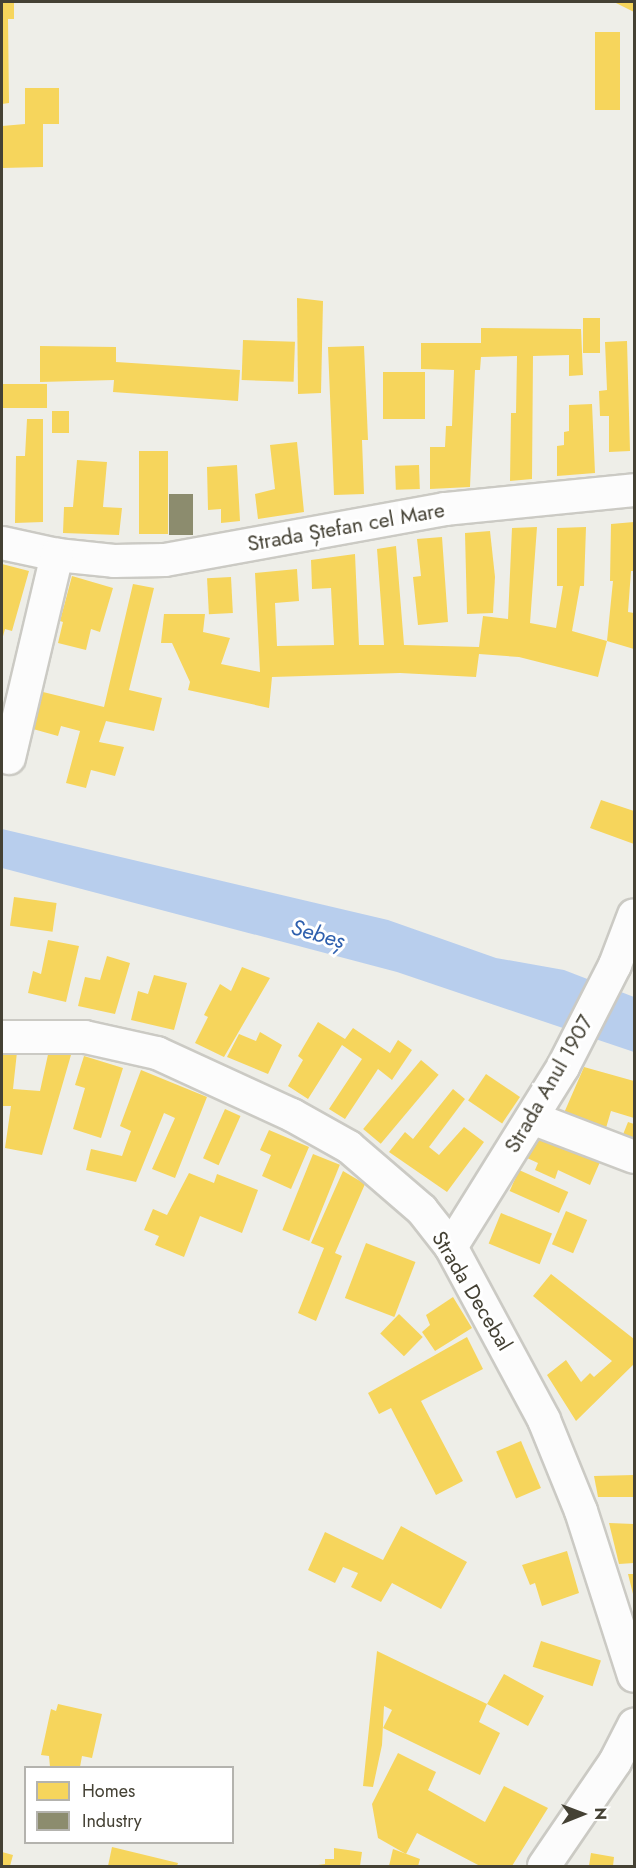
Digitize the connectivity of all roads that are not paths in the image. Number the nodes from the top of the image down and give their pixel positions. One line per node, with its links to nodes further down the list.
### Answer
1 (634, 490): 3 (street, Strada Ștefan cel Mare)
2 (2, 543): 3 (street, Strada Ștefan cel Mare)
3 (57, 555): 4 (street)
4 (9, 758)
5 (634, 915): 7 (street, Strada Anul 1907)
6 (2, 1037): 9 (street, Strada Decebal)
7 (532, 1118): 8 (street); 9 (street, Strada Anul 1907)
8 (634, 1157)
9 (451, 1248): 10 (street, Strada Decebal)
10 (634, 1676)
11 (634, 1725): 12 (street)
12 (544, 1866)

